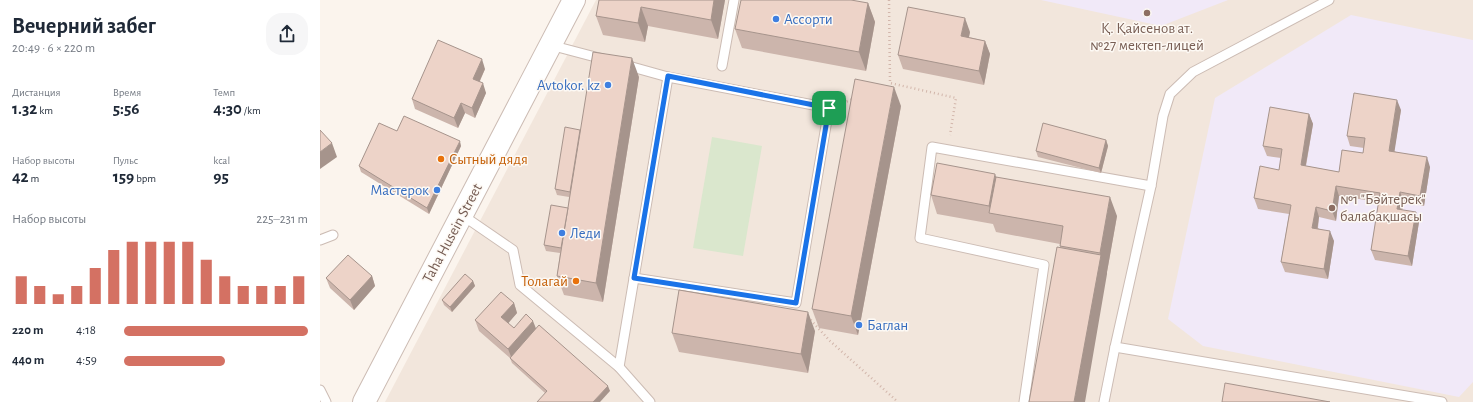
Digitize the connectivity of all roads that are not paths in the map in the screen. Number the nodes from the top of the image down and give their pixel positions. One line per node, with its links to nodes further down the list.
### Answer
1 (574, 0): 4 (street, Taha Husein Street)
2 (734, 0): 5 (lane)
3 (1329, 0): 7 (lane)
4 (550, 45): 6 (lane); 8 (street, Taha Husein Street)
5 (722, 66)
6 (668, 76): 11 (lane); 11 (lane)
7 (1151, 186): 12 (lane); 18 (lane)
8 (462, 216): 13 (lane); 16 (street, Taha Husein Street)
9 (333, 235): 10 (lane)
10 (320, 240)
11 (634, 278): 13 (lane)
12 (1115, 347): 19 (lane); 20 (lane)
13 (620, 366): 17 (lane)
14 (320, 390): 15 (lane)
15 (326, 402)
16 (364, 402)
17 (650, 402)
18 (1024, 402)
19 (1104, 402)
20 (1442, 402)

